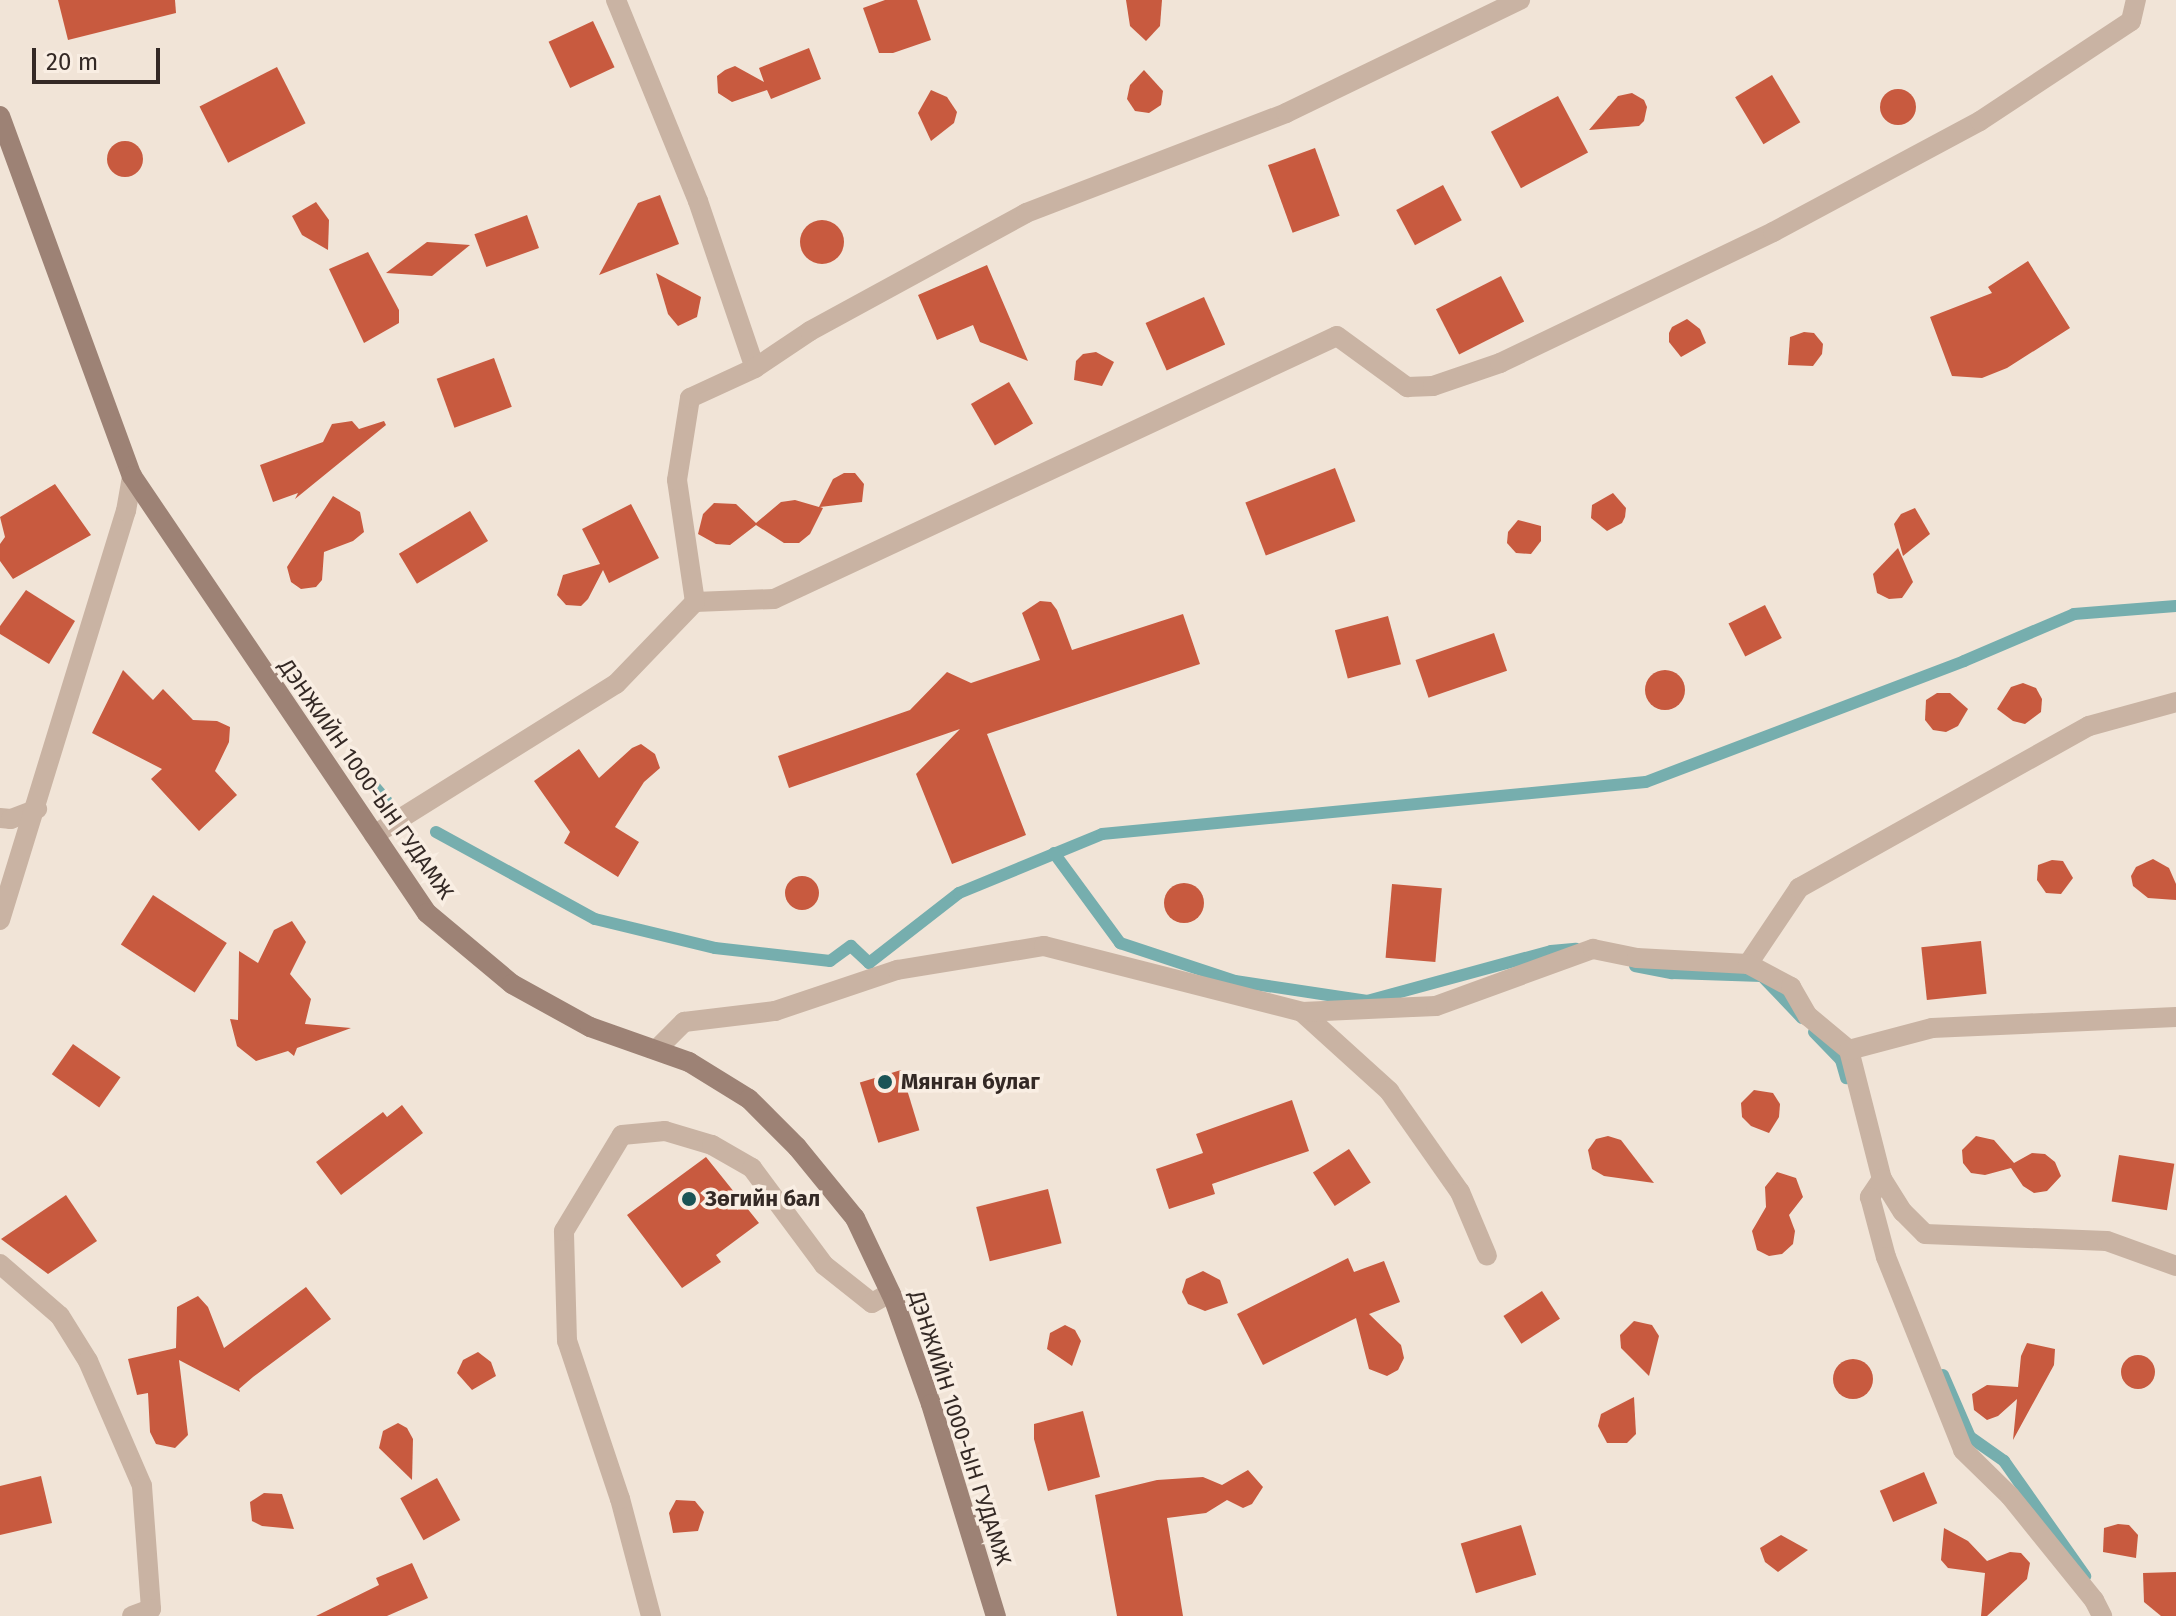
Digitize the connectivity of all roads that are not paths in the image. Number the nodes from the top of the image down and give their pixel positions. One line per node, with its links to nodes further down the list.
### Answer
1 (616, 0): 5 (street)
2 (1520, 0): 5 (street)
3 (2136, 0): 7 (street)
4 (2, 130): 6 (main road, ДЭНЖИЙН 1000-ЫН ГУДАМЖ)
5 (755, 368): 7 (street)
6 (132, 476): 9 (street); 11 (main road, ДЭНЖИЙН 1000-ЫН ГУДАМЖ)
7 (695, 602): 11 (street)
8 (2176, 702): 13 (street)
9 (37, 809): 10 (street); 12 (street)
10 (0, 818)
11 (374, 835): 16 (main road, ДЭНЖИЙН 1000-ЫН ГУДАМЖ)
12 (0, 920)
13 (1748, 964): 14 (street); 17 (street)
14 (1302, 1012): 16 (street); 19 (street)
15 (2176, 1017): 17 (street)
16 (656, 1050): 22 (main road, ДЭНЖИЙН 1000-ЫН ГУДАМЖ)
17 (1849, 1050): 18 (street)
18 (1882, 1179): 21 (street); 26 (street)
19 (1487, 1256)
20 (0, 1264): 23 (street)
21 (2176, 1266)
22 (890, 1293): 24 (street); 25 (main road, ДЭНЖИЙН 1000-ЫН ГУДАМЖ)
23 (132, 1616)
24 (651, 1616)
25 (996, 1616)
26 (2102, 1616)

